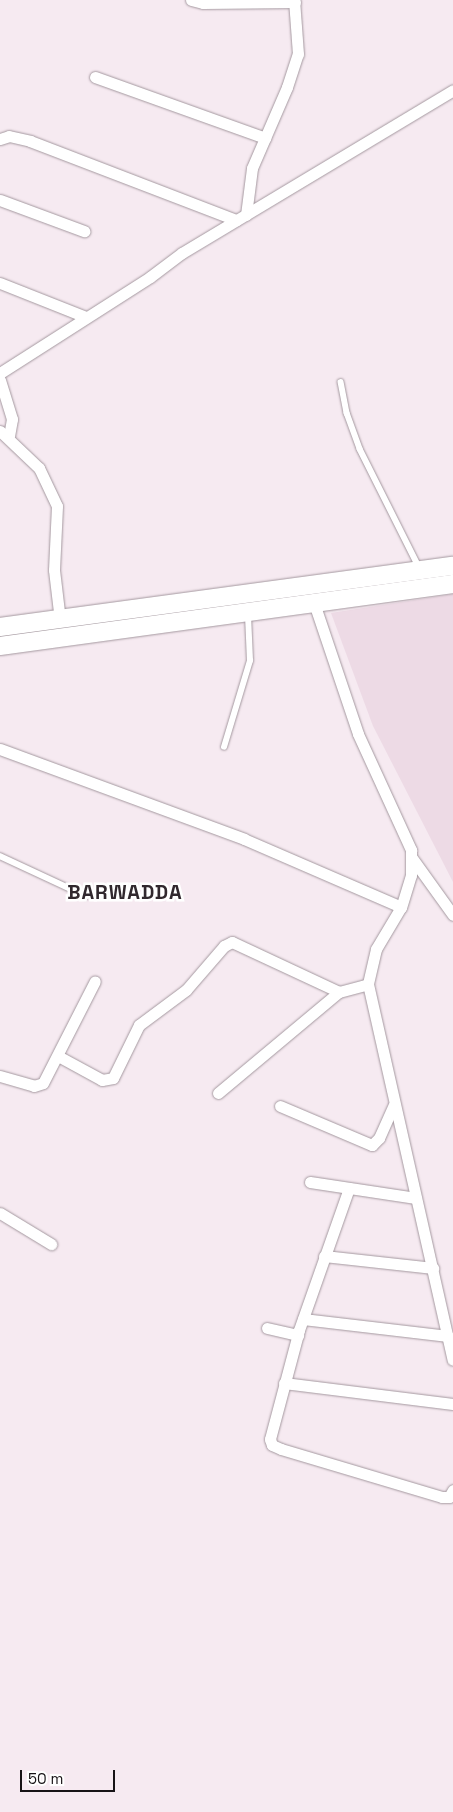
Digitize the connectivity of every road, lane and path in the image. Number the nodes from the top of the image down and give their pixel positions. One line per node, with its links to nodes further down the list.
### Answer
1 (191, 0): 2 (street)
2 (294, 1): 5 (street)
3 (96, 78): 5 (street)
4 (453, 90): 8 (street)
5 (265, 138): 8 (street)
6 (0, 139): 8 (street)
7 (0, 200): 9 (street)
8 (241, 217): 11 (street)
9 (84, 231)
10 (0, 283): 11 (street)
11 (86, 317): 12 (street)
12 (0, 374)
13 (0, 380): 15 (street)
14 (342, 382): 17 (lane)
15 (4, 434): 22 (street)
16 (453, 566): 17 (main road)
17 (420, 570): 19 (lane); 22 (main road)
18 (453, 584): 19 (main road)
19 (423, 588): 20 (main road)
20 (314, 603): 21 (main road); 28 (street)
21 (247, 613): 24 (main road); 25 (lane)
22 (60, 620): 23 (main road)
23 (0, 627)
24 (0, 646)
25 (224, 746)
26 (0, 749): 30 (street)
27 (0, 856): 29 (lane)
28 (412, 858): 30 (street); 31 (street)
29 (86, 896)
30 (401, 907): 33 (street)
31 (453, 915)
32 (95, 981): 35 (street)
33 (368, 984): 34 (street); 38 (street)
34 (339, 992): 35 (street); 37 (street)
35 (58, 1056): 36 (street)
36 (0, 1076)
37 (218, 1093)
38 (394, 1105): 39 (street); 42 (street)
39 (280, 1106)
40 (310, 1182): 41 (street)
41 (349, 1188): 42 (street); 45 (street)
42 (416, 1198): 46 (street)
43 (0, 1213): 44 (street)
44 (51, 1244)
45 (324, 1256): 46 (street); 47 (street)
46 (433, 1268): 50 (street)
47 (303, 1319): 49 (street); 50 (street)
48 (267, 1328): 49 (street)
49 (298, 1335): 52 (street)
50 (448, 1336): 51 (street)
51 (453, 1360)
52 (284, 1383): 53 (street); 54 (street)
53 (453, 1404)
54 (453, 1490)

